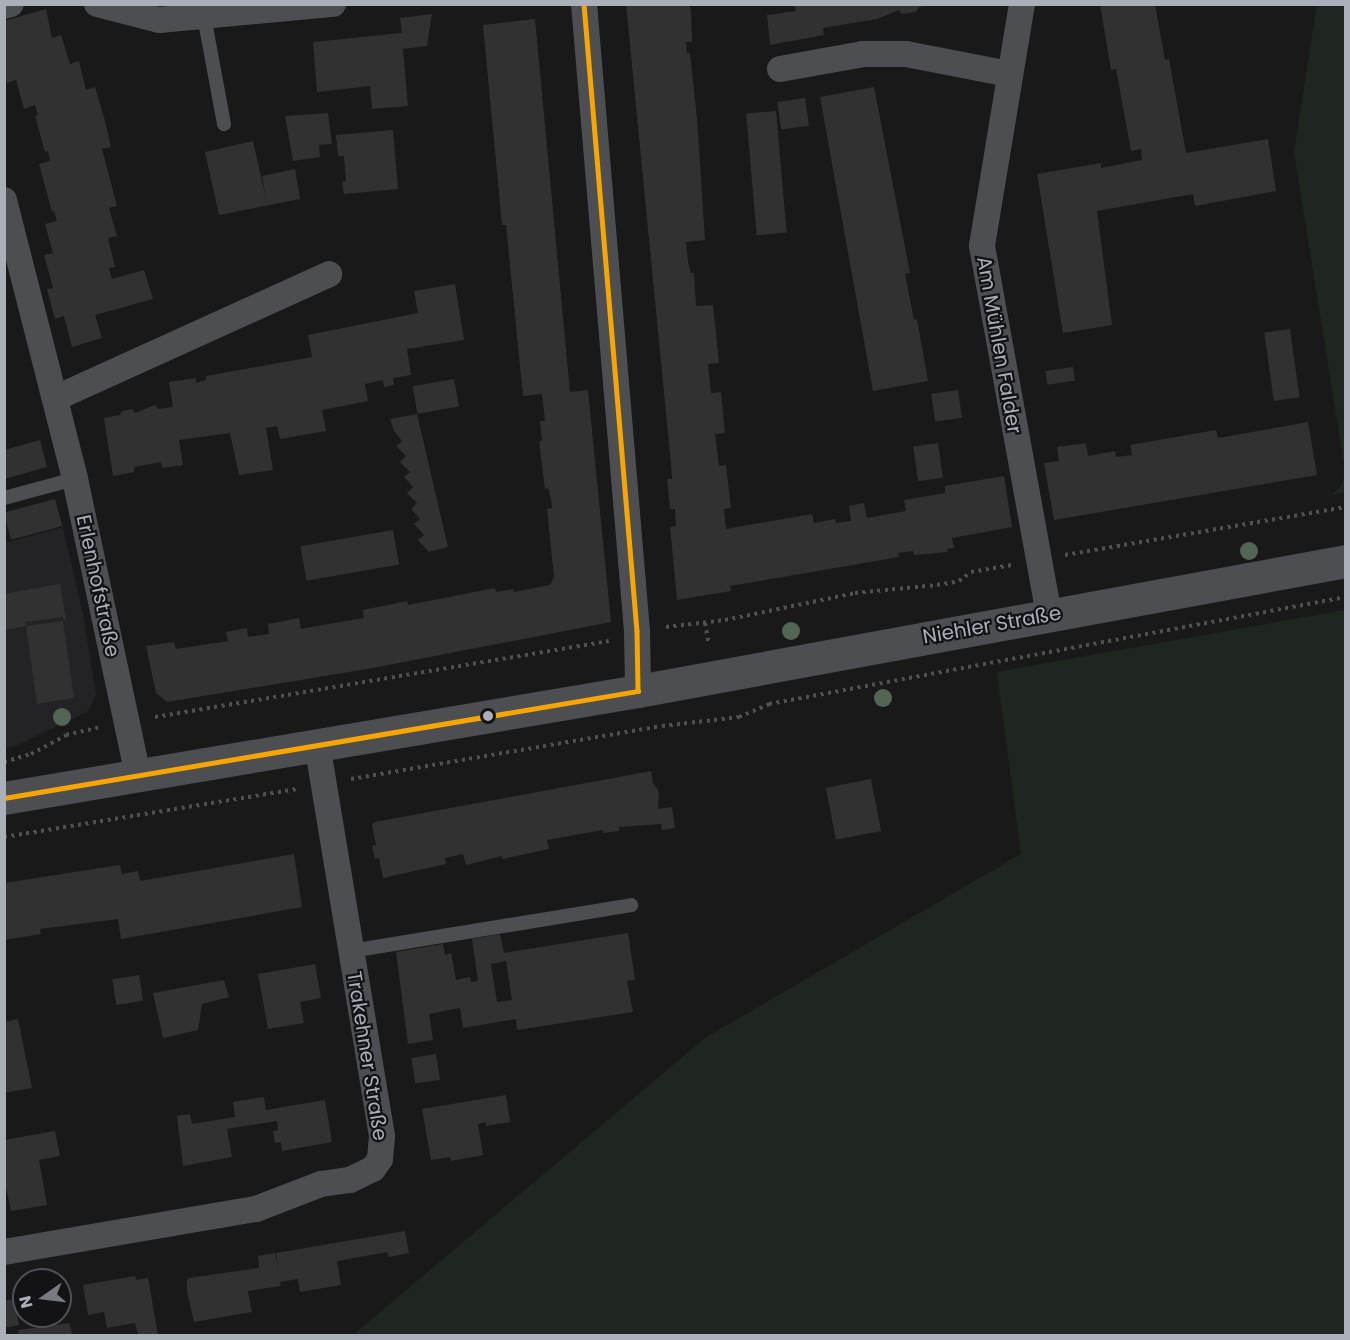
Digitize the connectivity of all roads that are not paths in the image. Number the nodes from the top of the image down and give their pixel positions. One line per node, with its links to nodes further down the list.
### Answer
1 (11, 4): 6 (street)
2 (97, 4): 7 (street)
3 (333, 4): 7 (street)
4 (584, 4): 18 (street)
5 (1022, 4): 9 (street, Am Mühlen Falder)
6 (4, 6)
7 (204, 16): 10 (lane)
8 (780, 69): 9 (street)
9 (1009, 74): 17 (street, Am Mühlen Falder)
10 (224, 124)
11 (4, 200): 13 (street, Erlenhofstraße)
12 (329, 274): 13 (street)
13 (56, 398): 14 (street, Erlenhofstraße)
14 (75, 479): 15 (lane); 20 (street, Erlenhofstraße)
15 (4, 498)
16 (1346, 561): 17 (street, Niehler Straße)
17 (1049, 614): 18 (street, Niehler Straße)
18 (638, 691): 19 (street, Niehler Straße)
19 (317, 744): 20 (street, Niehler Straße); 23 (street, Trakehner Straße)
20 (138, 775): 21 (street, Niehler Straße)
21 (4, 798)
22 (631, 905): 23 (lane)
23 (351, 951): 24 (street, Trakehner Straße)
24 (4, 1252)

